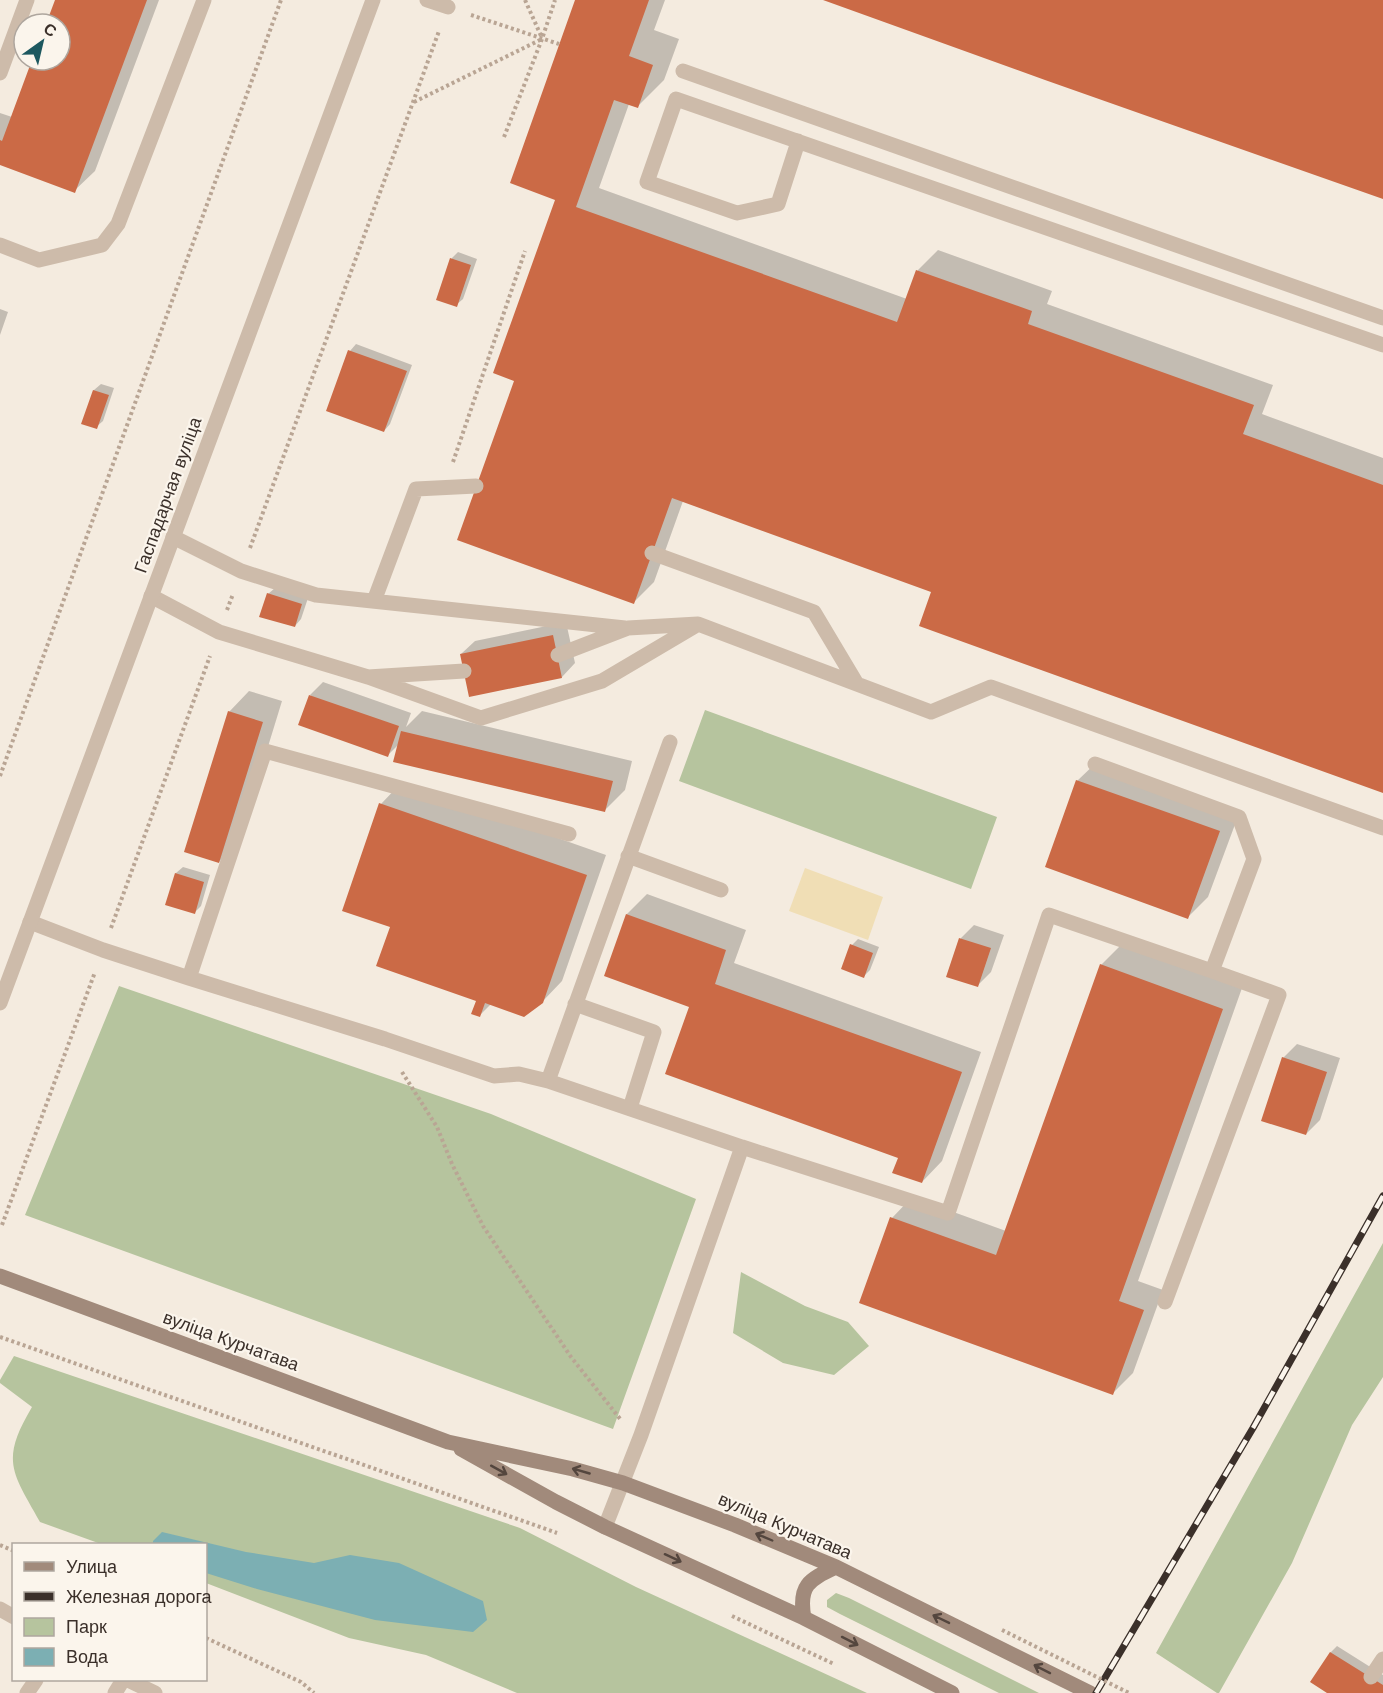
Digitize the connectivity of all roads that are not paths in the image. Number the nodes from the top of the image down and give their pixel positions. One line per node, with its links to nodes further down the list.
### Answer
1 (27, 0): 7 (street)
2 (204, 0): 9 (street)
3 (373, 0): 13 (street, Гаспадарчая вуліца)
4 (427, 0): 5 (street)
5 (448, 7)
6 (683, 71): 10 (street)
7 (0, 73)
8 (798, 141): 8 (street); 11 (street)
9 (0, 245)
10 (1383, 318)
11 (1383, 345)
12 (476, 486): 16 (street)
13 (173, 537): 15 (street, Гаспадарчая вуліца); 16 (street)
14 (652, 553): 22 (street)
15 (151, 596): 21 (street); 29 (street, Гаспадарчая вуліца)
16 (374, 601): 18 (street)
17 (698, 624): 18 (street); 21 (street); 22 (street)
18 (628, 628): 19 (street)
19 (558, 655)
20 (464, 671): 21 (street)
21 (368, 677)
22 (857, 684): 25 (street)
23 (670, 742): 27 (street)
24 (1095, 764): 30 (street)
25 (1383, 828)
26 (569, 834): 31 (street)
27 (628, 856): 28 (street); 33 (street)
28 (721, 890)
29 (30, 922): 31 (street); 32 (street, Гаспадарчая вуліца)
30 (1212, 971): 36 (street); 38 (street)
31 (189, 978): 34 (street)
32 (0, 1003)
33 (575, 1004): 34 (street); 35 (street)
34 (548, 1082): 35 (street)
35 (630, 1108): 36 (street)
36 (742, 1147): 40 (street)
37 (0, 1276): 39 (main road, вуліца Курчатава)
38 (1165, 1302)
39 (448, 1442): 40 (main road, вуліца Курчатава, one-way to 39); 41 (main road, вуліца Курчатава, one-way to 41)
40 (623, 1483): 41 (street); 42 (main road, вуліца Курчатава, one-way to 40)
41 (605, 1527): 43 (main road, вуліца Курчатава, one-way to 43)
42 (836, 1568): 43 (main road); 49 (main road, вуліца Курчатава, one-way to 42)
43 (804, 1618): 48 (main road, вуліца Курчатава, one-way to 48)
44 (1383, 1659): 45 (street)
45 (1371, 1677)
46 (130, 1681): 47 (street)
47 (155, 1693)
48 (952, 1693)
49 (1090, 1693)

